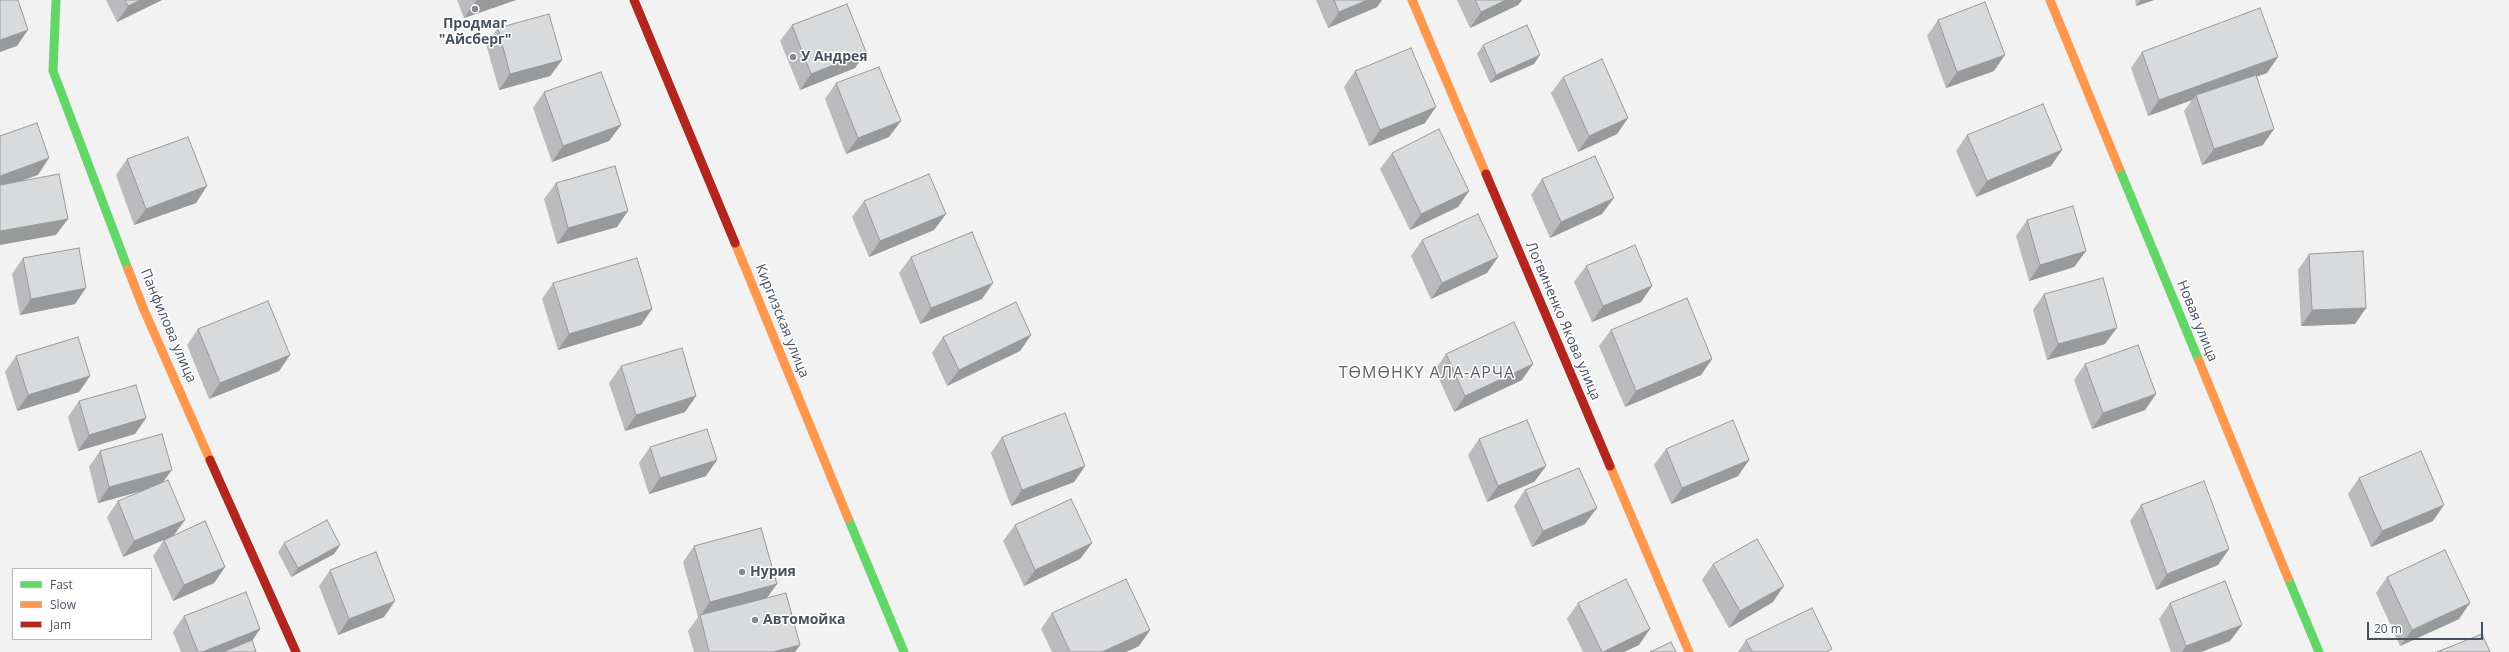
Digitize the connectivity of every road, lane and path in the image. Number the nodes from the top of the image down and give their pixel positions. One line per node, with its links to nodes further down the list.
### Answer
1 (56, 0): 5 (street, Панфилова улица)
2 (634, 0): 6 (street, Киргизская улица)
3 (1412, 0): 7 (street, Логвиненко Якова улица)
4 (2050, 0): 8 (street, Новая улица)
5 (296, 652)
6 (904, 652)
7 (1688, 652)
8 (2319, 652)

